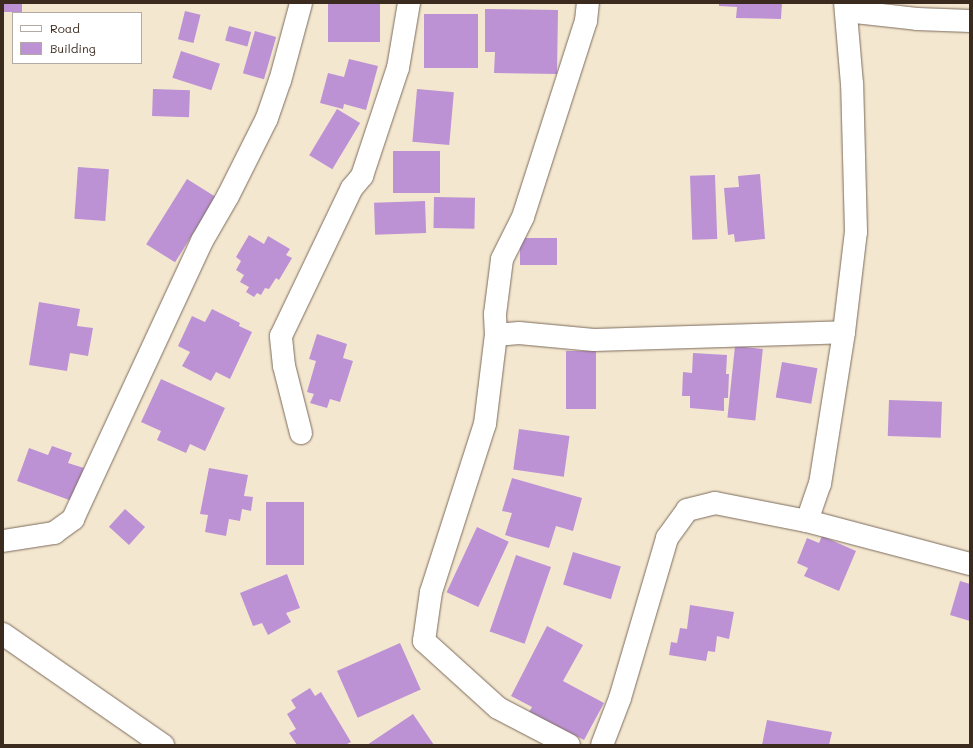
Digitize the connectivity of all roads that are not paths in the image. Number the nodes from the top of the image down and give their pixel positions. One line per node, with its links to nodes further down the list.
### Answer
1 (301, 3): 10 (street)
2 (409, 3): 8 (street)
3 (588, 3): 7 (street)
4 (845, 7): 5 (street); 6 (street)
5 (970, 21)
6 (844, 332): 7 (street); 9 (street)
7 (496, 335): 14 (street)
8 (300, 433)
9 (806, 521): 11 (street); 15 (street)
10 (3, 541)
11 (970, 564)
12 (3, 634): 13 (street)
13 (163, 745)
14 (569, 745)
15 (602, 745)

